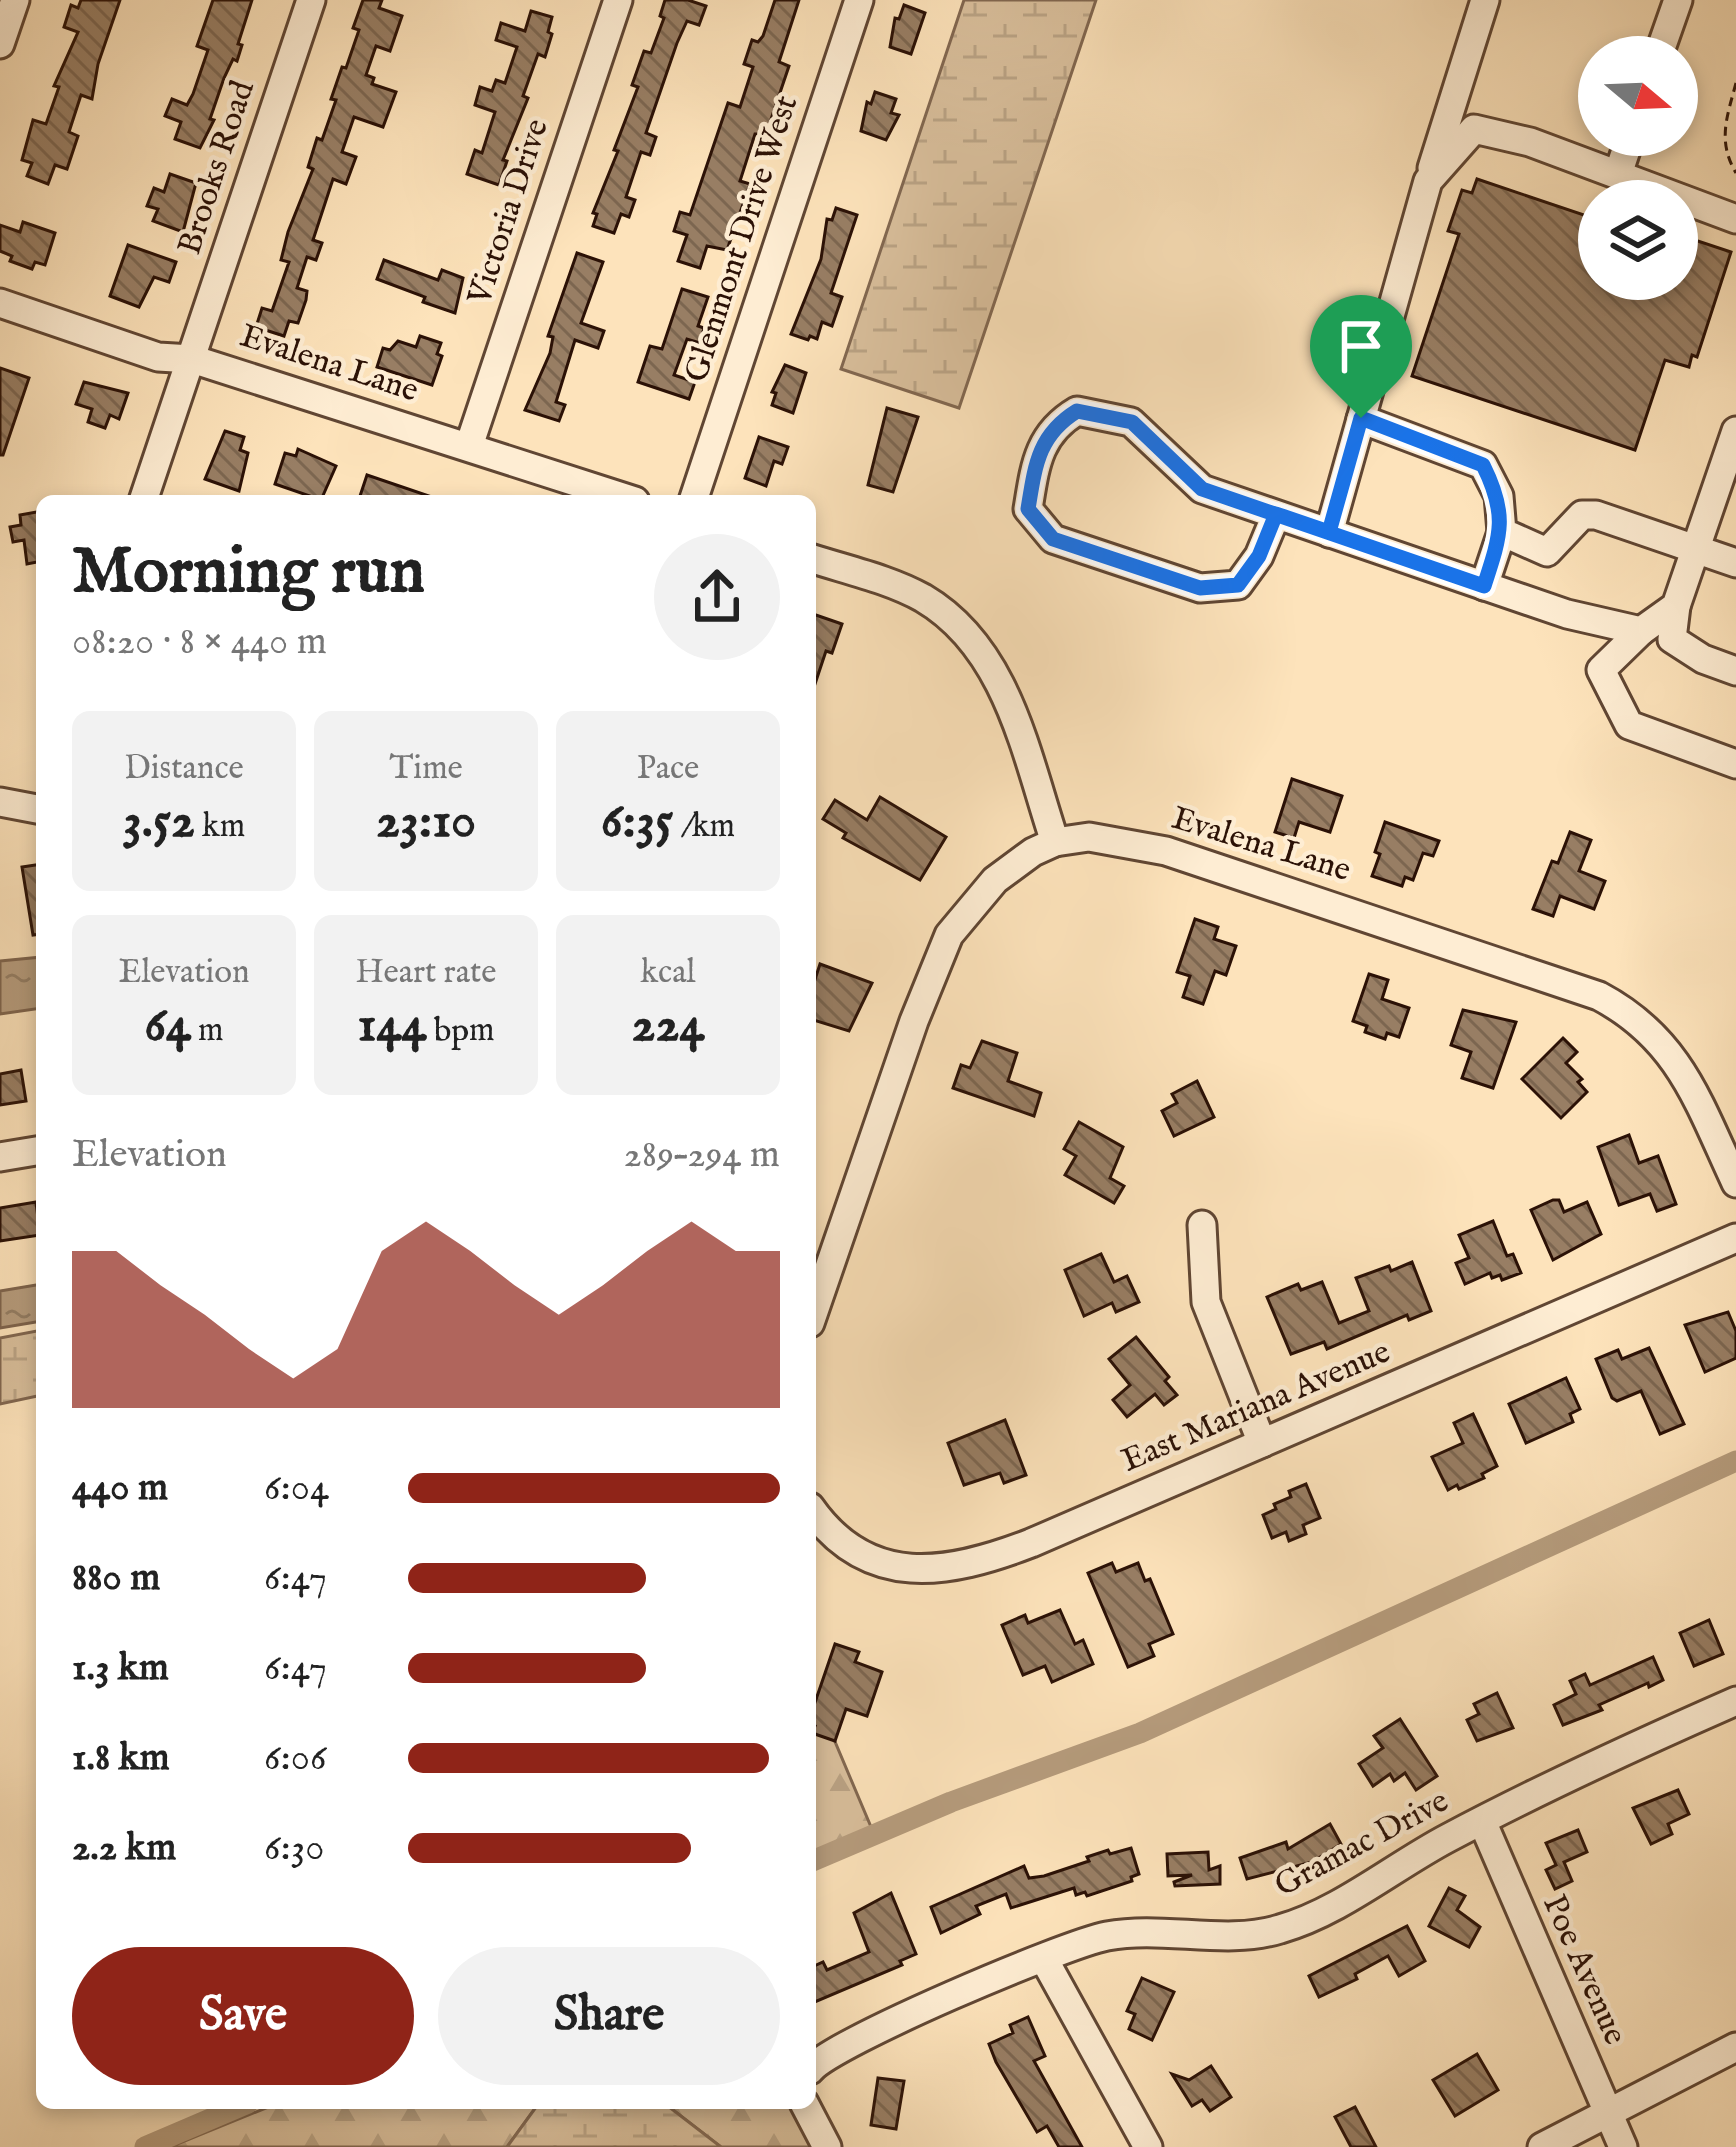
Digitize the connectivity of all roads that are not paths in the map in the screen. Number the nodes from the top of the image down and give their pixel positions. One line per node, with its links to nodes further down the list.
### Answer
1 (15, 0): 8 (street)
2 (311, 0): 14 (street, Brooks Road)
3 (618, 0): 17 (street, Victoria Drive)
4 (859, 0): 20 (street, Glenmont Drive West)
5 (1485, 0): 11 (street)
6 (1678, 0): 7 (street)
7 (1665, 36)
8 (0, 44)
9 (1624, 156): 10 (street)
10 (1618, 174): 11 (street); 12 (street)
11 (1428, 182): 15 (street)
12 (1736, 219)
13 (0, 303): 14 (street, Evalena Lane)
14 (192, 358): 17 (street, Evalena Lane); 18 (street, Brooks Road)
15 (1361, 418): 22 (street); 23 (street)
16 (1736, 431): 24 (street)
17 (469, 446): 19 (street, Evalena Lane)
18 (145, 495)
19 (616, 495)
20 (695, 495)
21 (1276, 514): 21 (street); 22 (street)
22 (1329, 532): 27 (street)
23 (1502, 532): 24 (street); 27 (street)
24 (1697, 549): 26 (street); 28 (street)
25 (816, 560): 34 (street)
26 (1736, 563)
27 (1484, 586): 29 (street)
28 (1676, 607): 29 (street); 30 (street)
29 (1641, 631): 31 (street)
30 (1736, 671)
31 (1736, 764)
32 (0, 802): 33 (street)
33 (36, 809)
34 (1055, 842): 37 (street, Evalena Lane); 40 (street)
35 (36, 1151): 36 (street)
36 (0, 1156)
37 (1736, 1183)
38 (1202, 1225): 41 (street)
39 (1736, 1238): 41 (street, East Mariana Avenue)
40 (816, 1306)
41 (1262, 1443): 42 (street, East Mariana Avenue)
42 (816, 1514)
43 (1736, 1701): 44 (street, Gramac Drive)
44 (1482, 1821): 45 (street, Gramac Drive); 49 (street, Poe Avenue)
45 (1044, 1959): 47 (street, Gramac Drive); 51 (street)
46 (1736, 2048): 49 (street)
47 (816, 2063)
48 (807, 2109): 50 (street)
49 (1607, 2113): 52 (street); 53 (street, Poe Avenue)
50 (827, 2147)
51 (1148, 2147)
52 (1542, 2147)
53 (1623, 2147)

